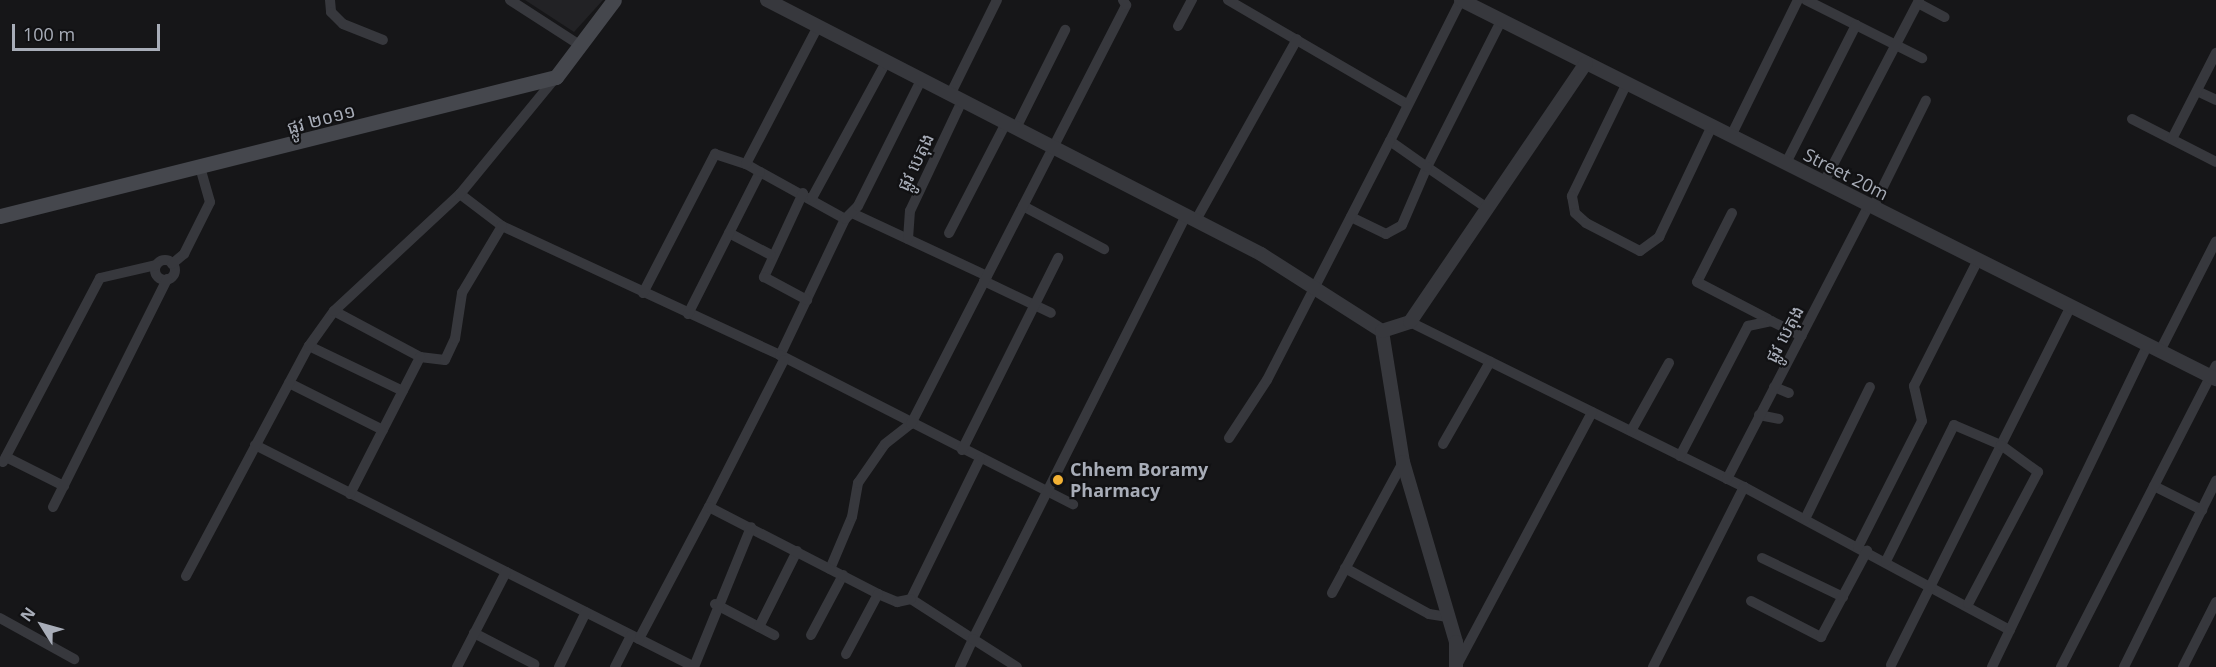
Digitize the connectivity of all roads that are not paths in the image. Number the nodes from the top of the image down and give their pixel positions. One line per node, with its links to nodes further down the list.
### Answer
1 (330, 0): 21 (street)
2 (510, 0): 23 (street)
3 (614, 0): 23 (main road)
4 (767, 0): 13 (street)
5 (997, 0): 32 (street, ផ្លូវ បេតុង)
6 (1123, 0): 42 (street)
7 (1192, 0): 18 (street)
8 (1228, 0): 20 (street)
9 (1461, 0): 15 (street, Street 20m); 35 (street)
10 (1798, 0): 39 (street)
11 (1806, 0): 16 (street)
12 (1919, 1): 14 (street); 22 (street)
13 (785, 4): 17 (street)
14 (1944, 17)
15 (1501, 21): 27 (street, Street 20m); 46 (street)
16 (1856, 25): 22 (street); 45 (street)
17 (818, 26): 26 (street); 44 (street)
18 (1178, 26)
19 (1065, 30): 37 (street)
20 (1297, 39): 35 (street); 58 (street)
21 (383, 40)
22 (1895, 45): 25 (street); 49 (street)
23 (580, 46): 28 (main road)
24 (2216, 53): 31 (street)
25 (1922, 58)
26 (886, 62): 29 (street); 51 (street)
27 (1586, 63): 30 (street, Street 20m); 54 (street)
28 (556, 77): 47 (main road, ផ្លូវ ២០១១); 50 (street)
29 (921, 80): 32 (street); 57 (street)
30 (1627, 83): 38 (street, Street 20m); 38 (street)
31 (2197, 91): 34 (street); 40 (street)
32 (956, 98): 37 (street); 63 (street, ផ្លូវ បេតុង)
33 (1926, 100): 53 (street, ផ្លូវ បេតុង)
34 (2216, 100)
35 (1405, 103): 41 (street)
36 (2132, 119): 40 (street)
37 (1011, 126): 42 (street); 61 (street)
38 (1712, 126): 39 (street, Street 20m)
39 (1731, 136): 45 (street, Street 20m)
40 (2172, 140): 43 (street)
41 (1390, 141): 46 (street); 59 (street)
42 (1054, 147): 52 (street); 58 (street)
43 (2216, 162)
44 (746, 164): 48 (street); 74 (street)
45 (1786, 164): 49 (street, Street 20m)
46 (1427, 167): 54 (street); 59 (street)
47 (200, 168): 56 (main road, ផ្លូវ ២០១១); 69 (street)
48 (760, 172): 51 (street); 62 (street)
49 (1824, 182): 53 (street, Street 20m)
50 (460, 194): 60 (street); 78 (street)
51 (807, 195): 57 (street); 66 (street)
52 (1023, 206): 65 (street); 72 (street)
53 (1871, 206): 68 (street, Street 20m); 84 (street, ផ្លូវ បេតុង)
54 (1487, 208): 82 (street)
55 (1731, 213): 81 (street)
56 (0, 216)
57 (849, 216): 63 (street); 75 (street)
58 (1191, 217): 73 (street); 116 (street)
59 (1351, 218): 73 (street)
60 (502, 226): 74 (street); 87 (street)
61 (949, 232)
62 (729, 233): 66 (street); 79 (street)
63 (908, 239): 72 (street)
64 (2216, 241): 86 (street)
65 (1104, 249)
66 (771, 255): 75 (street)
67 (1058, 258): 76 (street)
68 (1978, 260): 77 (street, Street 20m); 124 (street)
69 (172, 264): 70 (street); 71 (street)
70 (156, 265): 71 (street); 113 (street)
71 (167, 279): 113 (street)
72 (986, 279): 76 (street); 100 (street)
73 (1315, 286): 83 (street); 103 (street)
74 (643, 293): 79 (street)
75 (807, 300): 88 (street)
76 (1033, 305): 80 (street); 107 (street)
77 (2071, 306): 86 (street, Street 20m); 106 (street)
78 (334, 311): 85 (street); 87 (street)
79 (688, 314): 88 (street)
80 (1051, 314)
81 (1771, 321): 84 (street); 108 (street)
82 (1410, 322): 83 (street); 89 (street)
83 (1382, 331): 110 (street)
84 (1802, 336): 93 (street, ផ្លូវ បេតុង)
85 (309, 346): 92 (street); 95 (street)
86 (2154, 348): 91 (street, Street 20m); 146 (street)
87 (420, 357): 95 (street)
88 (782, 357): 100 (street); 120 (street)
89 (1490, 362): 97 (street); 104 (street)
90 (1669, 363): 102 (street)
91 (2214, 374): 114 (street)
92 (289, 383): 101 (street); 105 (street)
93 (1774, 387): 96 (street); 98 (street, ផ្លូវ បេតុង)
94 (1870, 387): 122 (street)
95 (402, 391): 101 (street)
96 (1789, 393)
97 (1592, 412): 102 (street); 162 (street)
98 (1759, 415): 99 (street); 111 (street, ផ្លូវ បេតុង)
99 (1779, 419)
100 (911, 424): 107 (street); 129 (street)
101 (383, 430): 117 (street)
102 (1631, 431): 108 (street)
103 (1229, 438)
104 (1443, 444)
105 (255, 445): 117 (street); 132 (street)
106 (2001, 445): 127 (street); 133 (street); 139 (street)
107 (962, 450): 109 (street)
108 (1680, 456): 111 (street)
109 (980, 459): 116 (street); 137 (street)
110 (1403, 462): 128 (street); 143 (street)
111 (1727, 479): 115 (street)
112 (2216, 481): 121 (street)
113 (64, 486): 119 (street)
114 (2154, 486): 121 (street); 165 (street)
115 (1744, 487): 122 (street); 163 (street)
116 (1047, 490): 118 (street); 151 (street)
117 (350, 494): 130 (street)
118 (1073, 504)
119 (53, 507)
120 (709, 507): 123 (street); 150 (street)
121 (2202, 510): 166 (street)
122 (1805, 519): 124 (street)
123 (751, 527): 125 (street); 141 (street)
124 (1863, 549): 127 (street); 136 (street)
125 (797, 551): 129 (street); 145 (street)
126 (1762, 558): 136 (street)
127 (1886, 561): 133 (street)
128 (1345, 568): 134 (street); 143 (street)
129 (830, 569): 131 (street)
130 (506, 572): 142 (street); 147 (street)
131 (843, 575): 135 (street); 149 (street)
132 (186, 576)
133 (1930, 583): 139 (street); 155 (street)
134 (1332, 593)
135 (878, 594): 137 (street); 152 (street)
136 (1842, 597): 138 (street)
137 (911, 599): 151 (street)
138 (1750, 602)
139 (1968, 603): 146 (street)
140 (2216, 603): 167 (street)
141 (715, 604): 145 (street); 160 (street)
142 (586, 612): 150 (street); 158 (street)
143 (1448, 617): 162 (street)
144 (0, 618): 153 (street)
145 (759, 627): 148 (street)
146 (2010, 630): 164 (street)
147 (474, 633): 154 (street); 157 (street)
148 (774, 635)
149 (811, 635)
150 (635, 638): 159 (street); 160 (street)
151 (973, 639): 156 (street); 161 (street)
152 (846, 654)
153 (74, 659)
154 (534, 664)
155 (1891, 665)
156 (1020, 666)
157 (457, 667)
158 (559, 667)
159 (615, 667)
160 (694, 667)
161 (960, 667)
162 (1456, 667)
163 (1653, 667)
164 (1992, 667)
165 (2061, 667)
166 (2124, 667)
167 (2183, 667)

